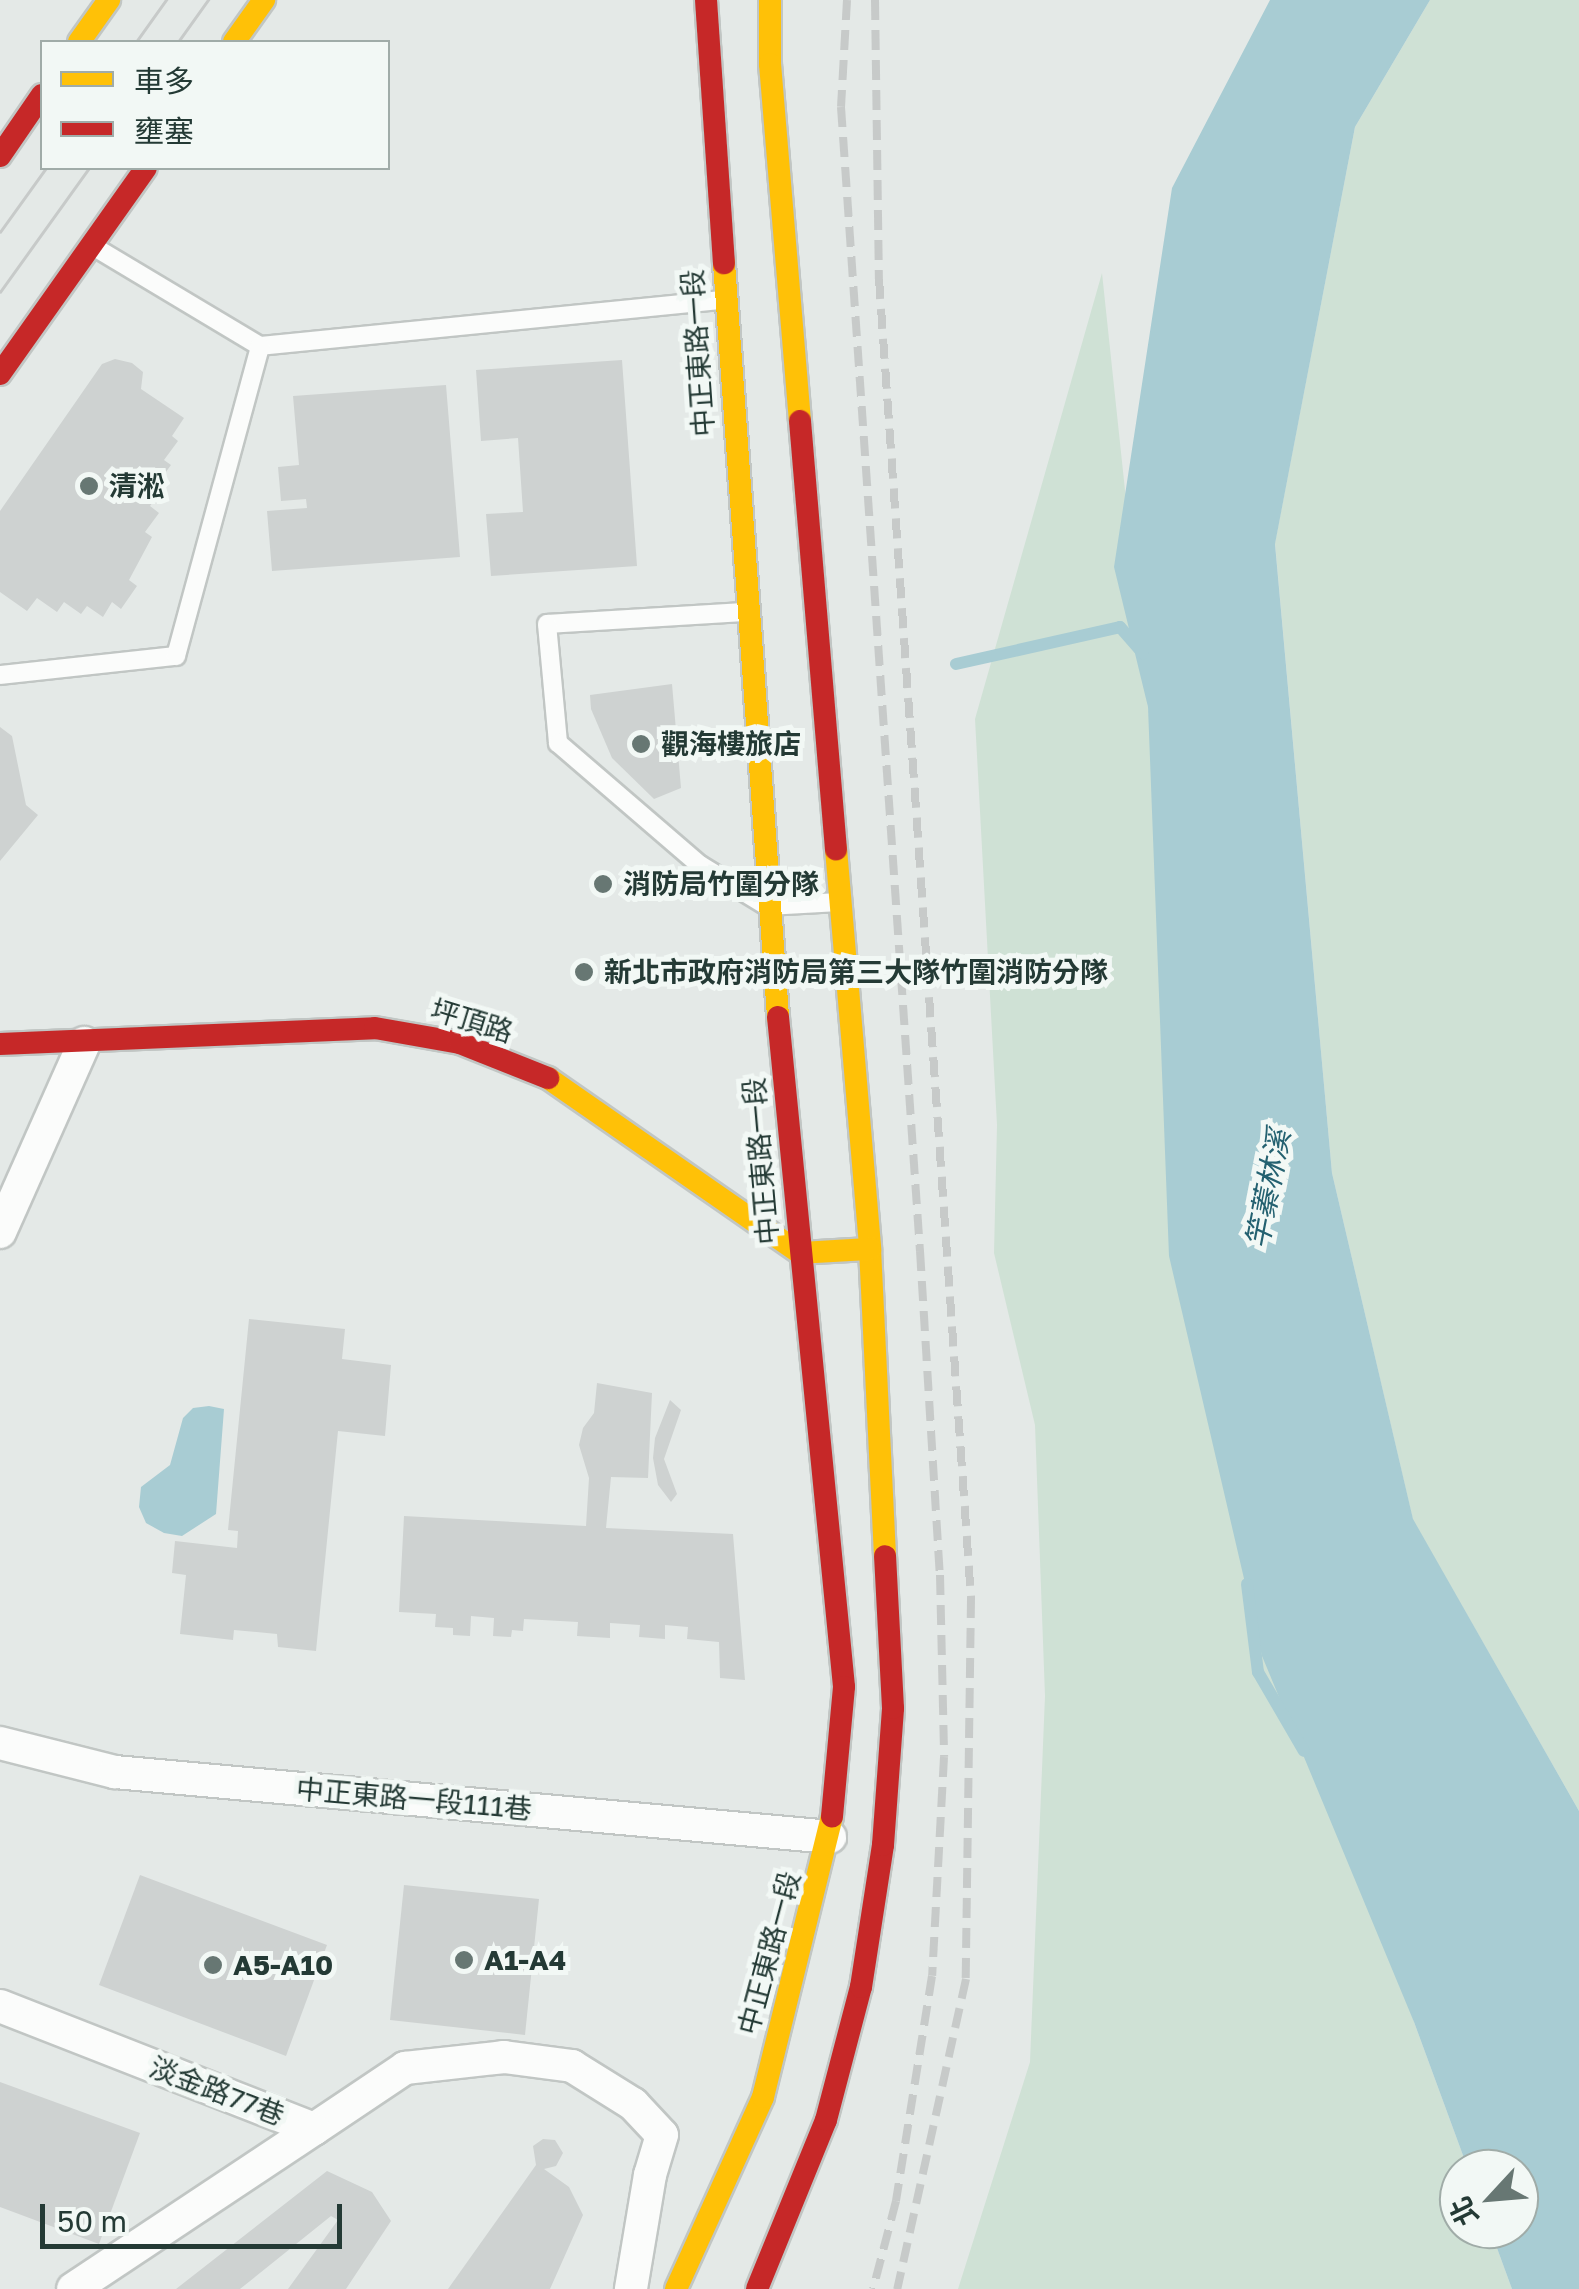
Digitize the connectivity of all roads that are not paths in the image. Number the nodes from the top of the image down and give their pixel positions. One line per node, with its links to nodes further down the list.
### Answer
1 (108, 0): 6 (main road)
2 (264, 0): 7 (main road)
3 (696, 0): 8 (lane)
4 (706, 0): 8 (main road, 中正東路一段)
5 (770, 0): 18 (main road)
6 (80, 40)
7 (235, 40)
8 (708, 58): 13 (main road, 中正東路一段)
9 (40, 98): 10 (main road)
10 (0, 156)
11 (145, 170): 12 (main road)
12 (92, 245): 14 (lane); 15 (main road)
13 (724, 300): 14 (lane); 16 (main road, 中正東路一段)
14 (260, 346): 17 (lane)
15 (0, 374)
16 (748, 611): 19 (main road, 中正東路一段); 19 (lane)
17 (0, 675)
18 (842, 902): 19 (lane); 23 (main road)
19 (767, 906): 24 (main road, 中正東路一段)
20 (84, 1043): 21 (main road, 坪頂路); 22 (street); 24 (main road, 坪頂路)
21 (0, 1044)
22 (0, 1232)
23 (870, 1249): 24 (main road); 32 (main road)
24 (800, 1253): 26 (main road, 中正東路一段)
25 (0, 1743): 26 (street, 中正東路一段111巷)
26 (830, 1837): 31 (main road, 中正東路一段)
27 (0, 2006): 28 (street, 淡金路77巷)
28 (314, 2128): 29 (street); 30 (street, 淡金路77巷)
29 (73, 2289)
30 (631, 2289)
31 (676, 2289)
32 (756, 2289)

